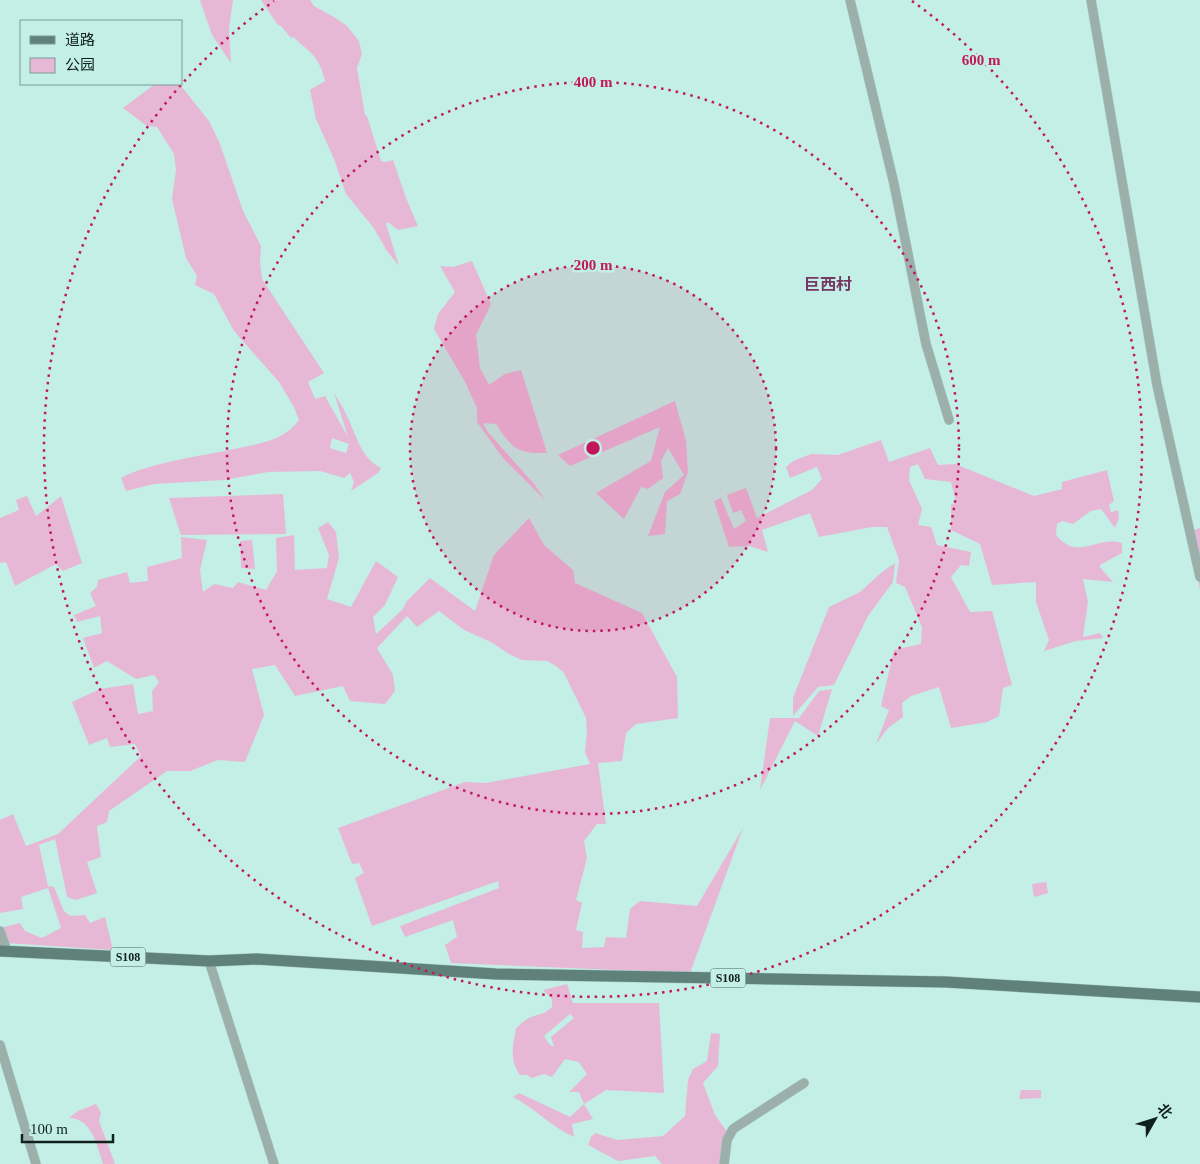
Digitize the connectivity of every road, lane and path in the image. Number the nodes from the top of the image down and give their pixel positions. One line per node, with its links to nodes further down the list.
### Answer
1 (850, 0): 3 (street)
2 (1091, 0): 4 (street)
3 (949, 420)
4 (1200, 577)
5 (0, 931): 6 (street)
6 (3, 951): 7 (main road, S108)
7 (208, 961): 8 (main road, S108); 12 (street)
8 (1200, 997)
9 (0, 1045): 11 (street)
10 (804, 1083): 13 (street)
11 (36, 1164)
12 (274, 1164)
13 (724, 1164)

